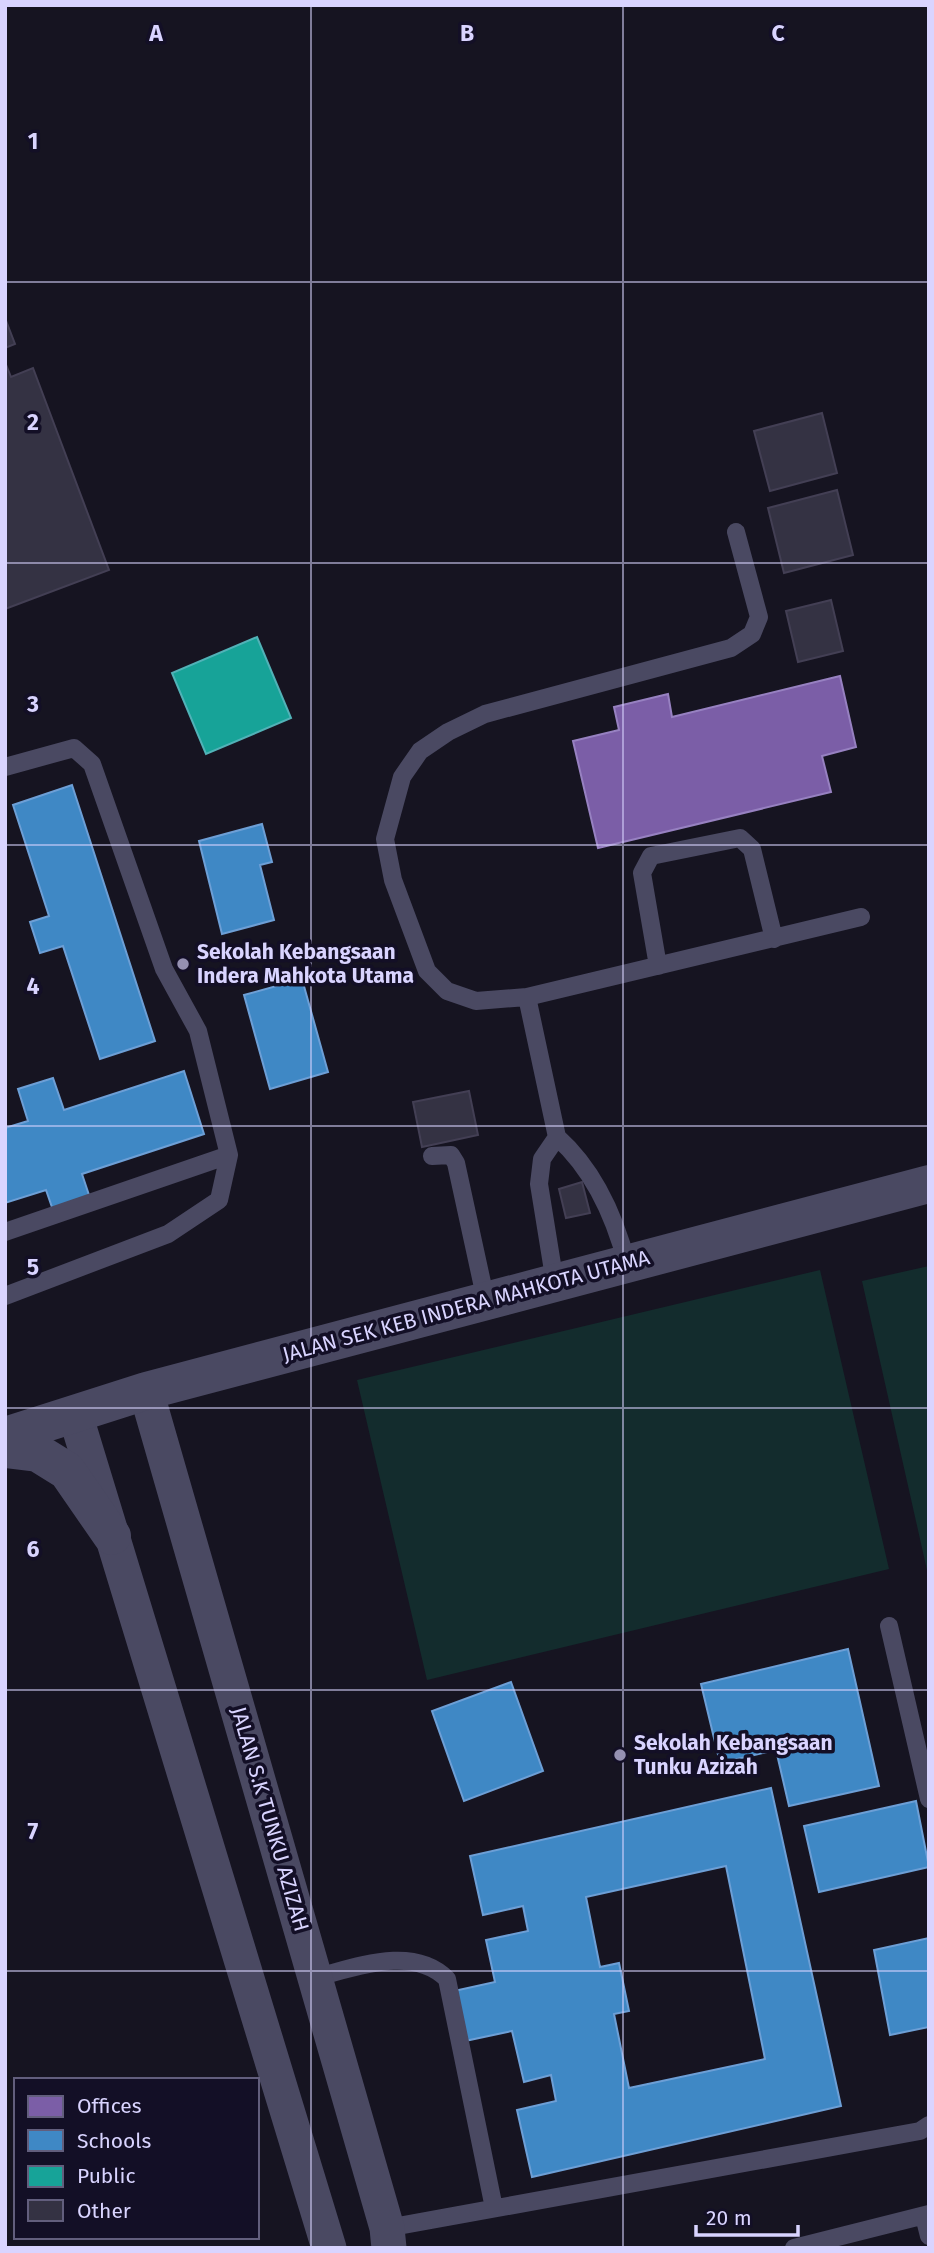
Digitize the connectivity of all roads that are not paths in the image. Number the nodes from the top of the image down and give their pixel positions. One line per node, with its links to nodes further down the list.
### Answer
1 (736, 532): 6 (lane)
2 (5, 767): 8 (lane)
3 (861, 917): 4 (lane)
4 (774, 939): 5 (lane); 5 (lane)
5 (658, 966): 6 (lane)
6 (527, 997): 7 (lane)
7 (558, 1137): 12 (lane); 13 (lane)
8 (229, 1155): 11 (lane); 14 (lane)
9 (432, 1156): 15 (lane)
10 (929, 1184): 12 (street, JALAN SEK KEB INDERA MAHKOTA UTAMA)
11 (5, 1233)
12 (627, 1264): 13 (street, JALAN SEK KEB INDERA MAHKOTA UTAMA)
13 (555, 1283): 15 (street, JALAN SEK KEB INDERA MAHKOTA UTAMA)
14 (5, 1296)
15 (486, 1301): 16 (street, JALAN SEK KEB INDERA MAHKOTA UTAMA)
16 (146, 1391): 17 (street, JALAN SEK KEB INDERA MAHKOTA UTAMA); 23 (street, JALAN S.K TUNKU AZIZAH)
17 (75, 1414): 18 (street, JALAN SEK KEB INDERA MAHKOTA UTAMA); 20 (street)
18 (5, 1436)
19 (5, 1449): 20 (street)
20 (112, 1536): 30 (street)
21 (889, 1626): 22 (lane)
22 (929, 1799)
23 (317, 1977): 25 (lane); 28 (street, JALAN S.K TUNKU AZIZAH)
24 (929, 2125): 25 (lane)
25 (494, 2208): 28 (lane)
26 (926, 2215): 27 (lane); 29 (lane)
27 (929, 2236)
28 (388, 2238)
29 (859, 2240): 31 (lane)
30 (329, 2248)
31 (794, 2248)

